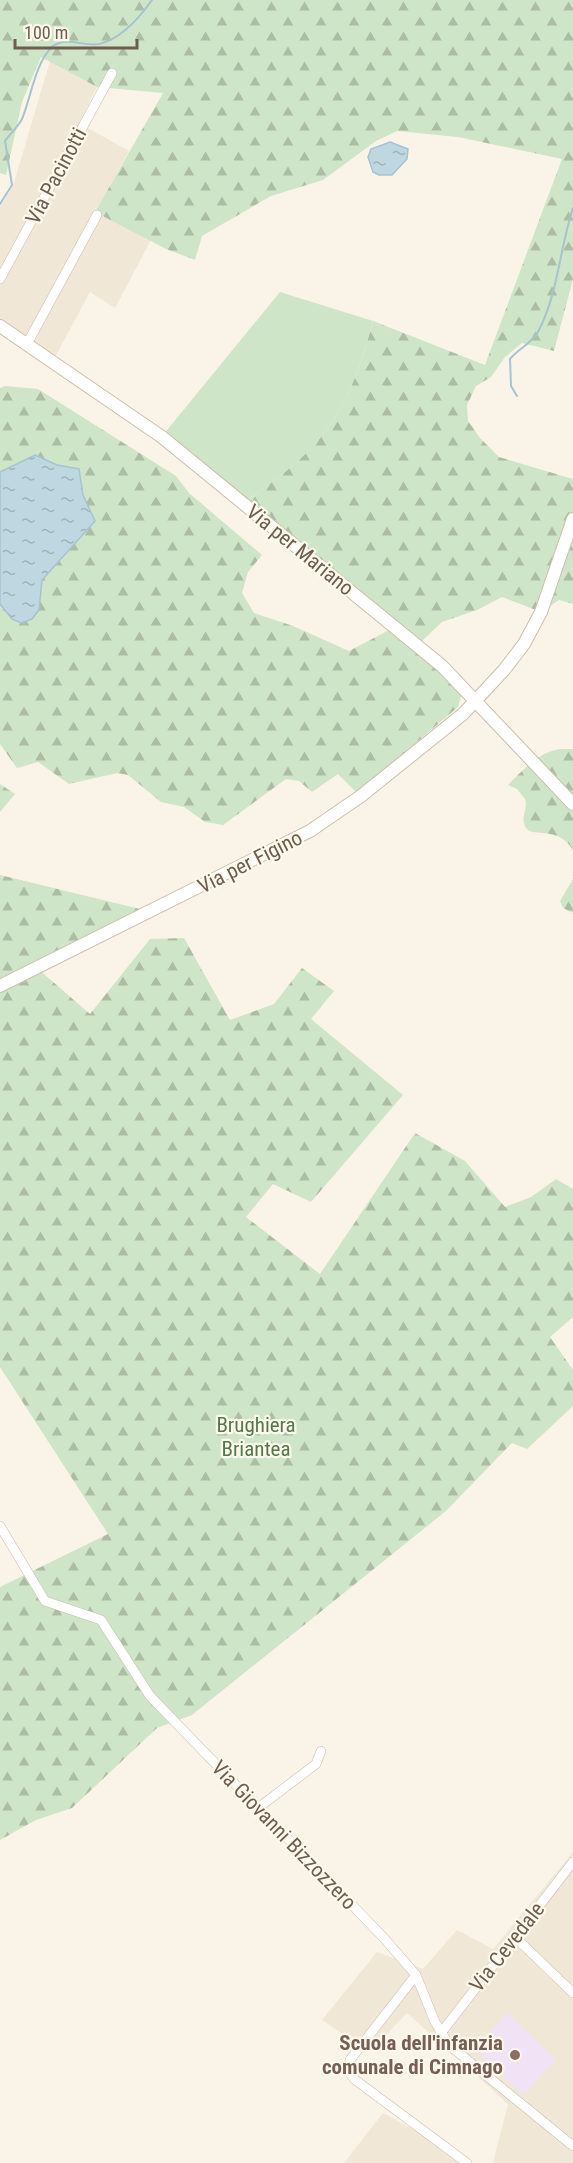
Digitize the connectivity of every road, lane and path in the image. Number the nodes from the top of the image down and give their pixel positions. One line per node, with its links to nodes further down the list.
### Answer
1 (112, 73): 3 (street, Via Pacinotti)
2 (98, 215): 5 (street)
3 (0, 279)
4 (0, 326): 5 (street, Via per Mariano)
5 (27, 344): 7 (street, Via per Mariano)
6 (573, 519): 7 (street, Via per Figino)
7 (476, 700): 8 (street, Via per Mariano); 9 (street, Via per Figino)
8 (573, 804)
9 (0, 986)
10 (0, 1526): 12 (street, Via Giovanni Bizzozzero)
11 (321, 1751): 12 (street)
12 (258, 1808): 15 (street, Via Giovanni Bizzozzero)
13 (573, 1862): 14 (street, Via Cevedale)
14 (515, 1937): 16 (street); 17 (street, Via Cevedale)
15 (416, 1975): 17 (street, Via Giovanni Bizzozzero); 19 (street)
16 (573, 1993)
17 (441, 2033): 18 (street, Via Giovanni Bizzozzero)
18 (573, 2146)
19 (467, 2163)

